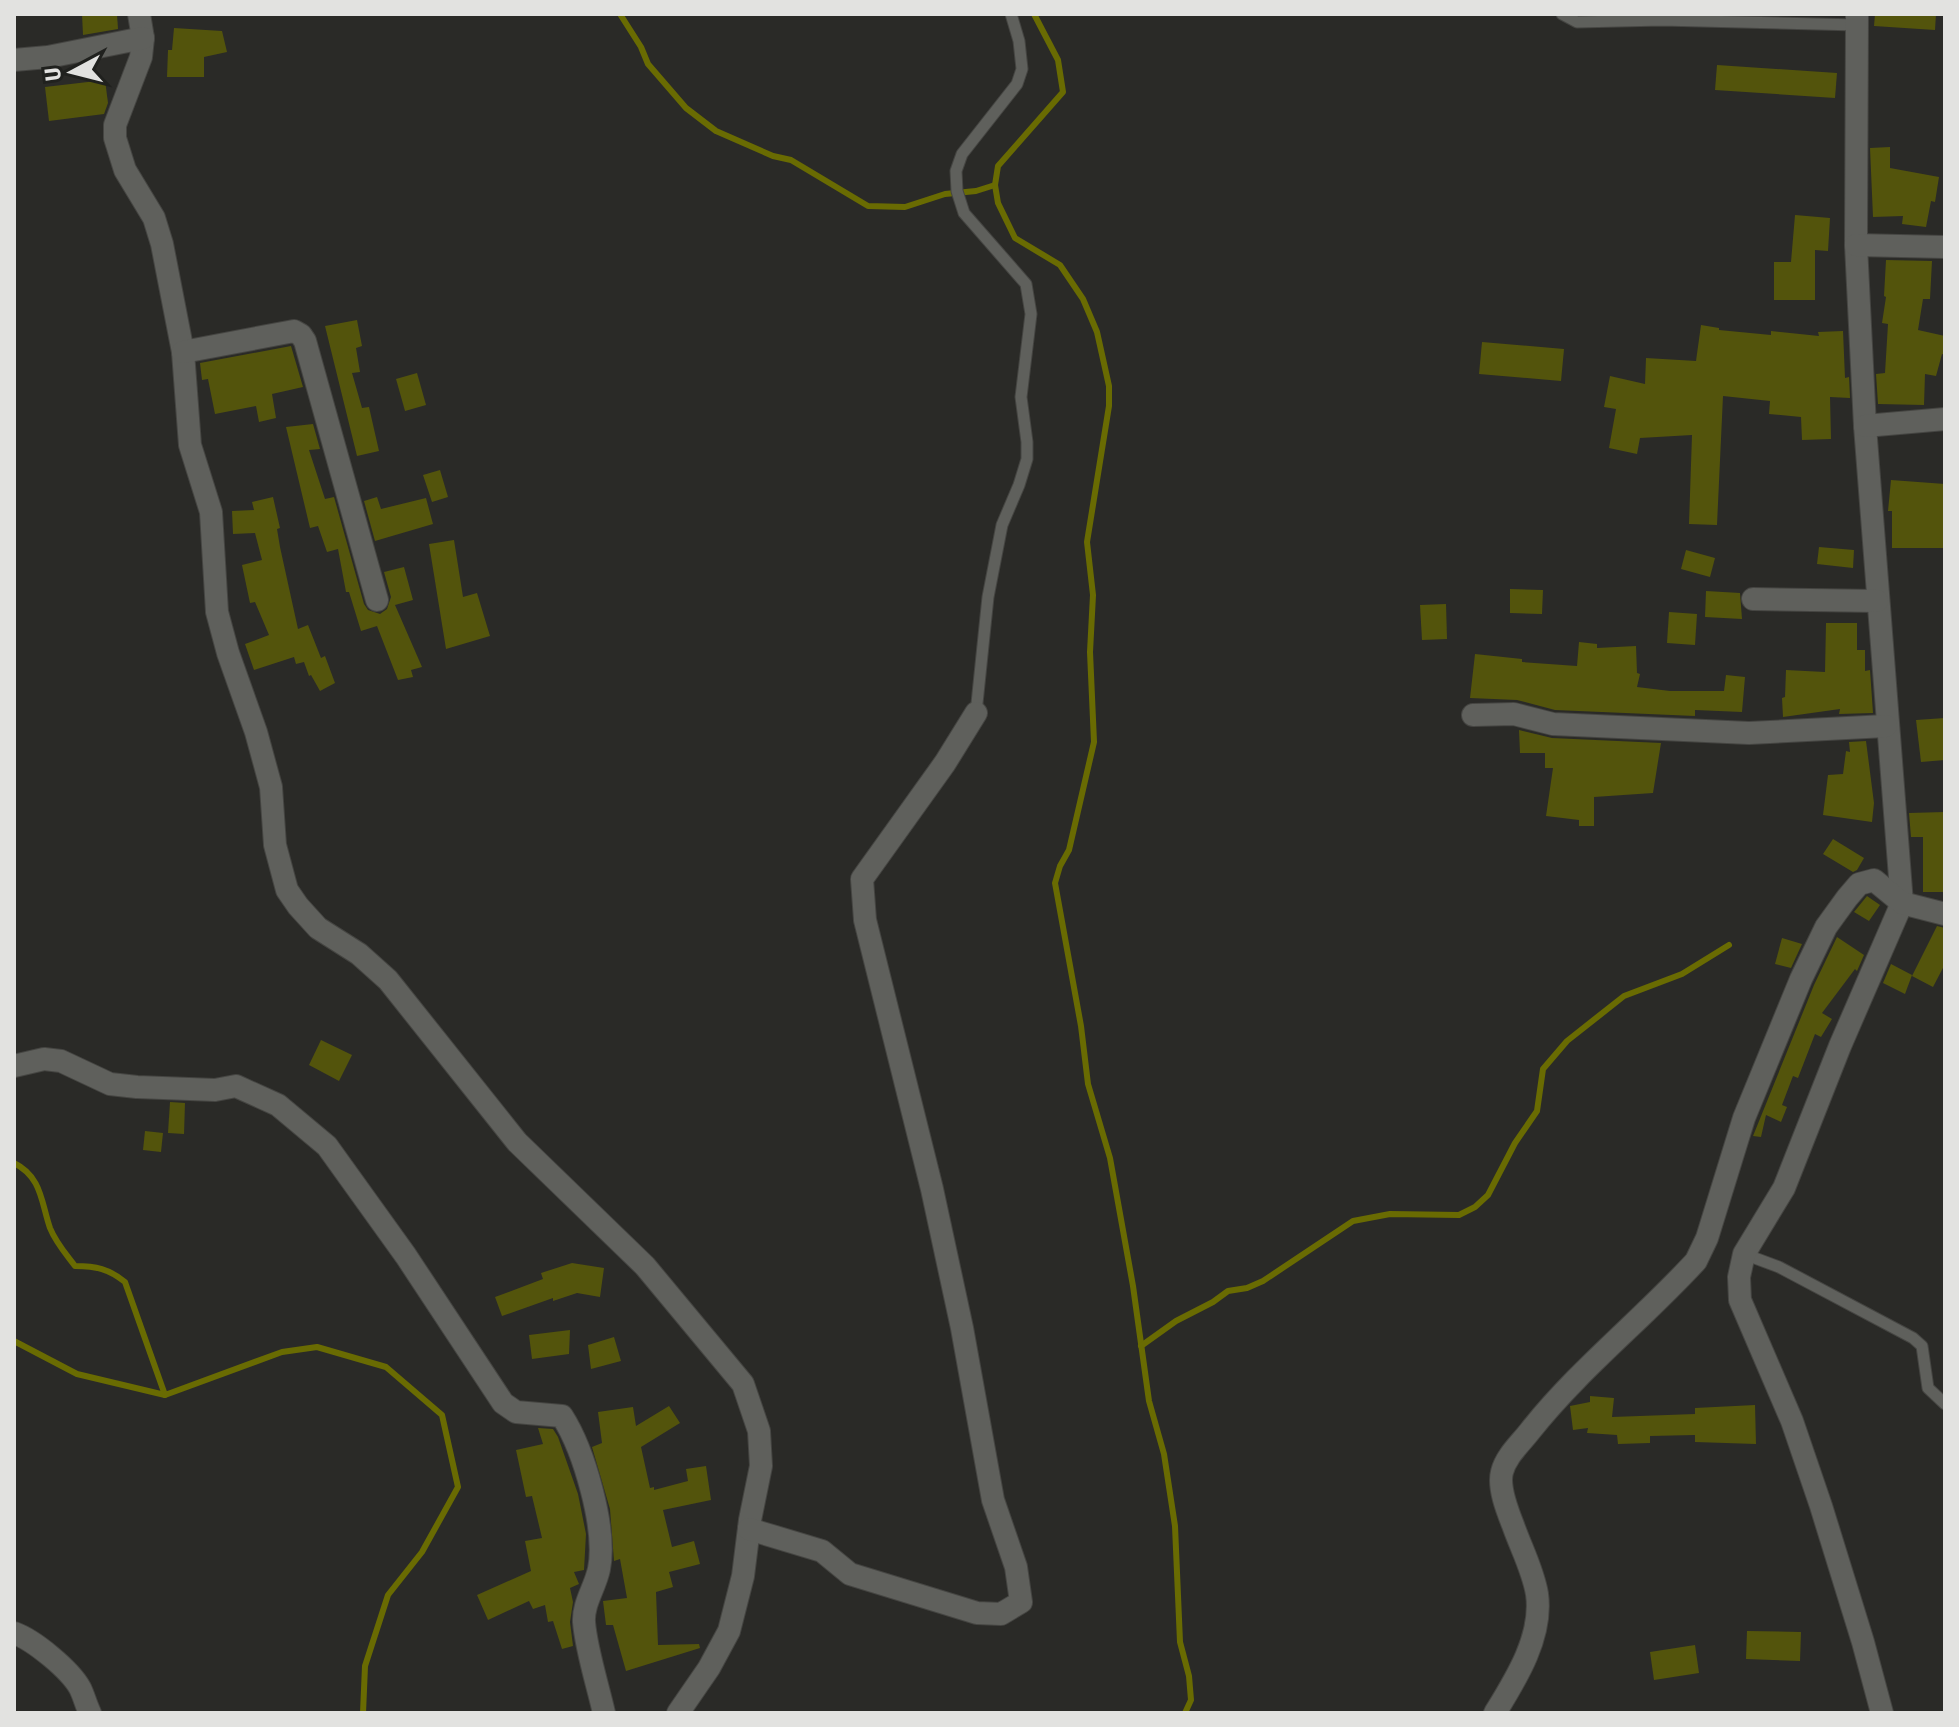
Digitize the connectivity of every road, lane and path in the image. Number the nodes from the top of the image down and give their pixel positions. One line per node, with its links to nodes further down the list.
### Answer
1 (139, 14): 5 (street)
2 (1011, 14): 15 (lane)
3 (1562, 14): 4 (lane)
4 (1857, 20): 7 (street)
5 (143, 38): 6 (street); 9 (street)
6 (14, 60)
7 (1856, 245): 8 (street); 11 (street)
8 (1945, 247)
9 (183, 352): 13 (street); 23 (street)
10 (1945, 419): 11 (street)
11 (1865, 426): 14 (street)
12 (1753, 599): 14 (street)
13 (377, 600)
14 (1877, 601): 17 (street)
15 (976, 713): 23 (street)
16 (1473, 715): 17 (street)
17 (1886, 726): 18 (street)
18 (1902, 903): 19 (street); 21 (street); 28 (street)
19 (1945, 914)
20 (14, 1066): 26 (street)
21 (1744, 1254): 22 (lane); 29 (street)
22 (1945, 1404)
23 (749, 1529): 27 (street)
24 (14, 1633): 25 (street)
25 (90, 1713)
26 (604, 1713)
27 (678, 1713)
28 (1495, 1713)
29 (1882, 1713)

